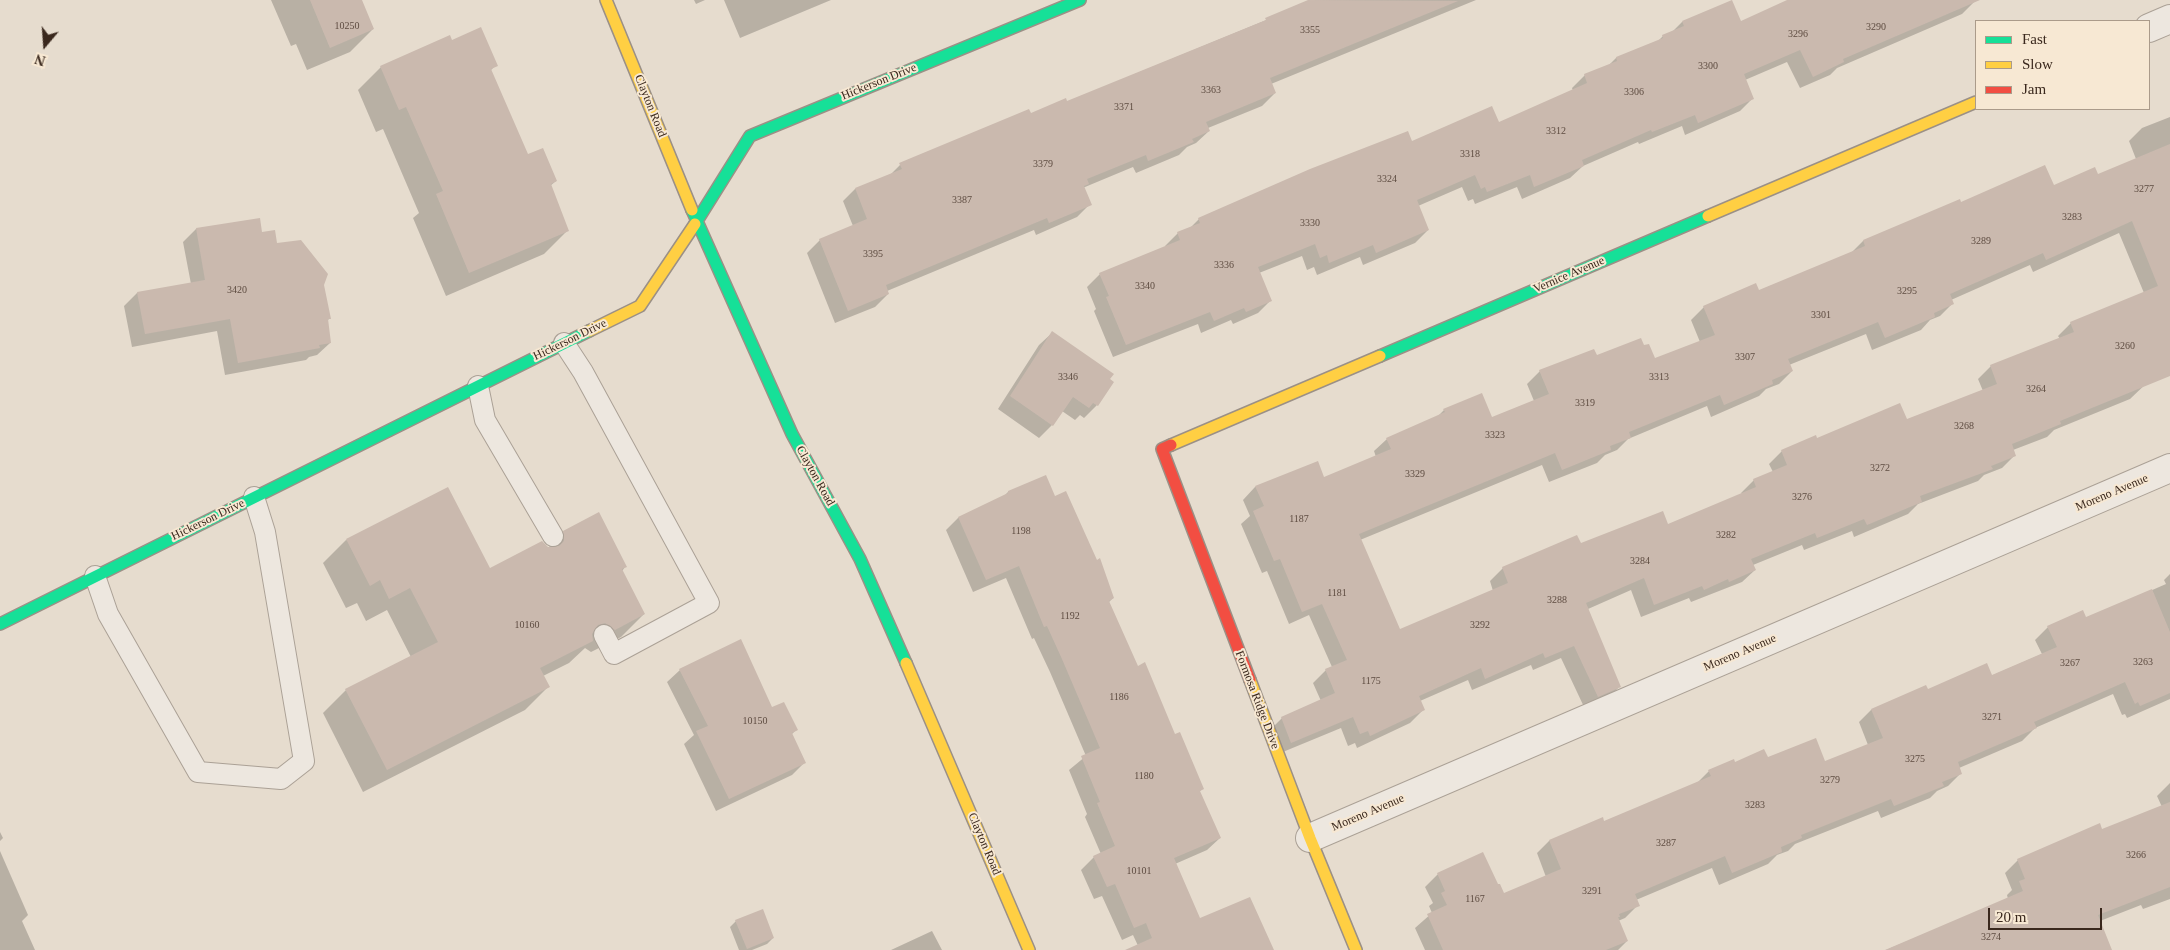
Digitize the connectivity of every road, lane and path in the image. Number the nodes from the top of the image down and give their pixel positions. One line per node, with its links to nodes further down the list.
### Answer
1 (606, 0): 6 (street, Clayton Road)
2 (1080, 0): 6 (street, Hickerson Drive)
3 (2170, 19): 4 (street)
4 (2150, 28)
5 (1975, 102): 9 (street, Vernice Avenue)
6 (697, 221): 7 (street, Hickerson Drive); 17 (street, Clayton Road)
7 (564, 343): 8 (street, Hickerson Drive); 15 (lane)
8 (478, 386): 11 (street, Hickerson Drive); 12 (lane)
9 (1162, 449): 16 (street, Formosa Ridge Drive)
10 (2170, 468): 16 (street, Moreno Avenue)
11 (254, 498): 13 (street, Hickerson Drive); 13 (lane)
12 (553, 536)
13 (95, 576): 14 (street, Hickerson Drive)
14 (0, 624)
15 (604, 635)
16 (1310, 838): 18 (street, Formosa Ridge Drive)
17 (1029, 950)
18 (1356, 950)

